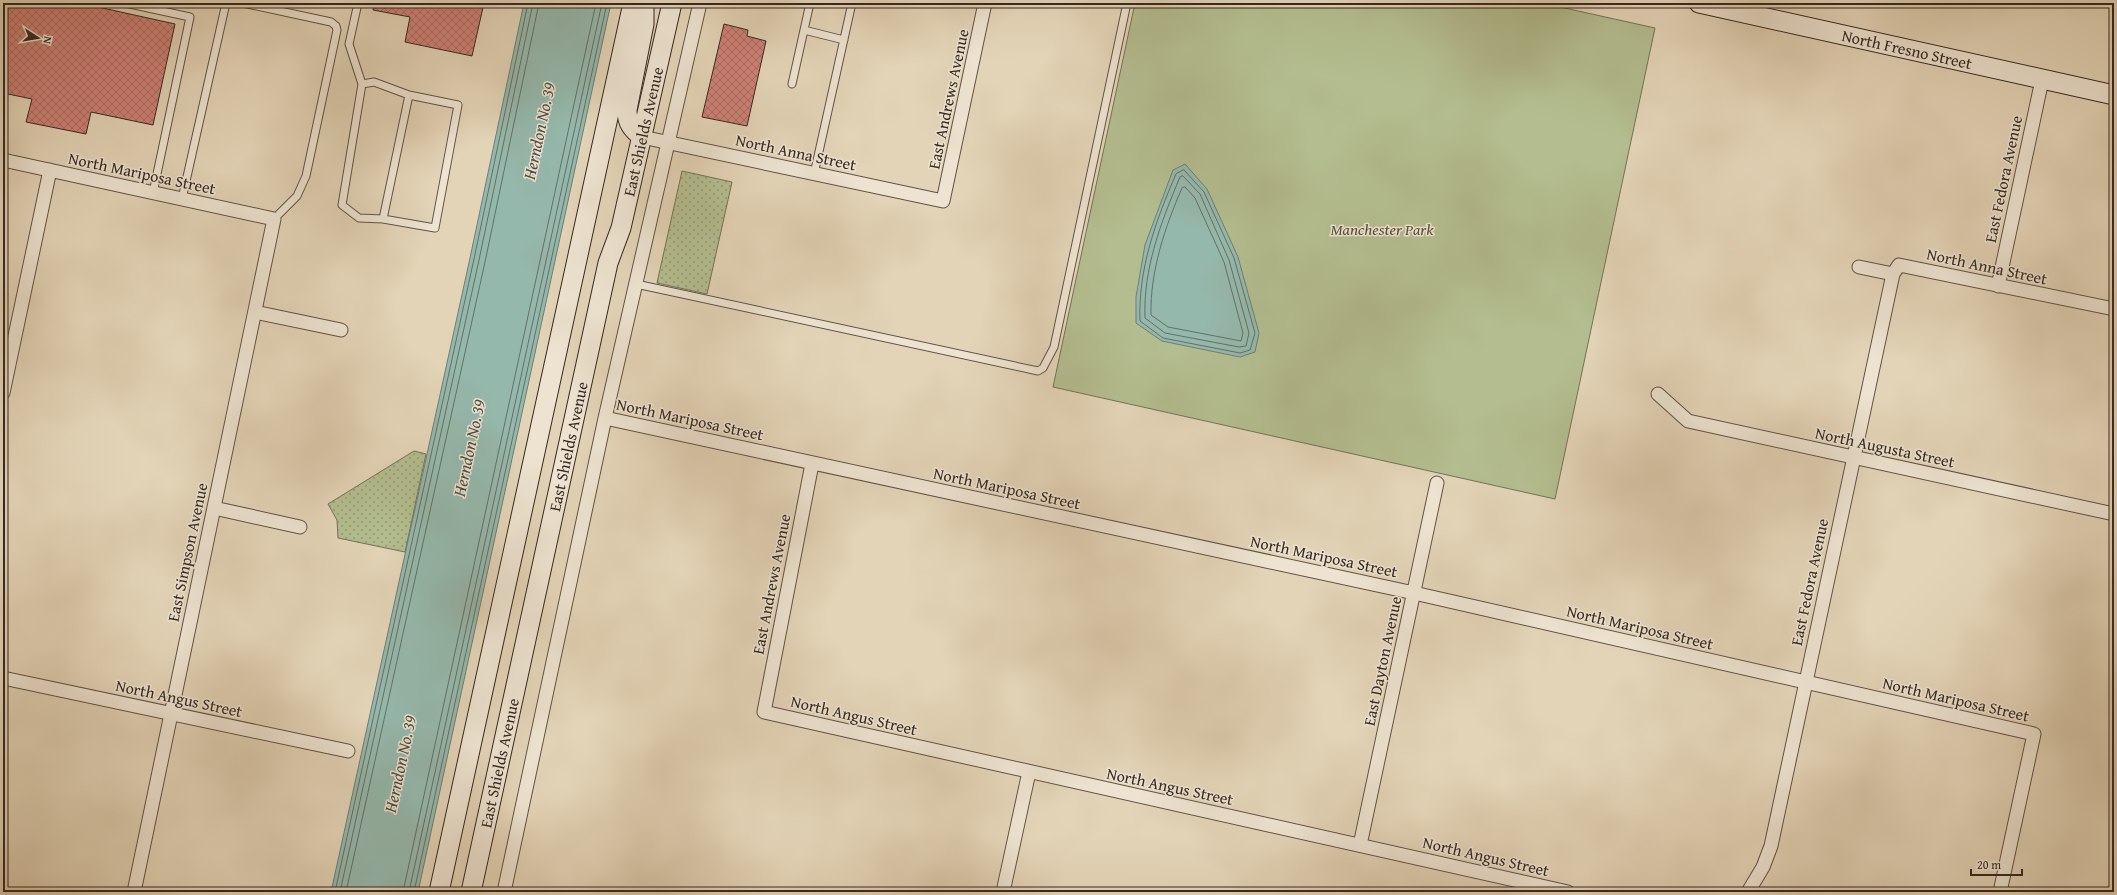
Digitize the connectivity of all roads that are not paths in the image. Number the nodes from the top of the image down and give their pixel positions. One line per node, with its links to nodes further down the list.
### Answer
1 (125, 3): 26 (lane)
2 (226, 3): 27 (lane)
3 (243, 3): 29 (lane)
4 (358, 3): 17 (lane)
5 (633, 3): 56 (main road, East Shields Avenue)
6 (644, 3): 21 (main road)
7 (672, 3): 21 (main road, East Shields Avenue)
8 (700, 3): 22 (street)
9 (810, 3): 14 (lane)
10 (852, 3): 15 (lane)
11 (985, 3): 28 (street, East Andrews Avenue)
12 (1127, 3): 33 (lane)
13 (1699, 3): 16 (main road, North Fresno Street)
14 (804, 30): 15 (lane); 18 (lane)
15 (844, 40): 25 (lane)
16 (2042, 80): 20 (main road, North Fresno Street); 34 (street, East Fedora Avenue)
17 (362, 84): 19 (lane); 30 (lane)
18 (792, 84)
19 (409, 95): 30 (lane); 30 (lane)
20 (2114, 95)
21 (642, 137): 22 (street, North Anna Street); 57 (main road, East Shields Avenue)
22 (669, 142): 25 (street, North Anna Street); 33 (street)
23 (3, 160): 24 (street, North Mariposa Street)
24 (50, 170): 26 (street, North Mariposa Street); 38 (street)
25 (814, 174): 28 (street, North Anna Street)
26 (153, 193): 27 (street, North Mariposa Street)
27 (182, 199): 29 (street, North Mariposa Street)
28 (943, 201)
29 (274, 219): 36 (street, East Simpson Avenue)
30 (384, 219)
31 (1859, 267): 32 (street)
32 (1893, 274): 34 (street, North Anna Street); 41 (street, East Fedora Avenue)
33 (636, 284): 40 (street)
34 (1998, 286): 35 (street, North Anna Street)
35 (2114, 309)
36 (255, 312): 37 (street); 44 (street, East Simpson Avenue)
37 (341, 330)
38 (3, 393)
39 (1658, 394): 41 (street, North Augusta Street)
40 (605, 418): 42 (street, North Mariposa Street); 58 (street)
41 (1854, 458): 45 (street, North Augusta Street); 49 (street, East Fedora Avenue)
42 (812, 464): 47 (street, North Mariposa Street); 50 (street, East Andrews Avenue)
43 (1437, 483): 47 (street, East Dayton Avenue)
44 (214, 508): 46 (street); 51 (street, East Simpson Avenue)
45 (2114, 514)
46 (300, 527)
47 (1414, 593): 49 (street, North Mariposa Street); 54 (street, East Dayton Avenue)
48 (3, 678): 51 (street, North Angus Street)
49 (1805, 682): 61 (street, East Fedora Avenue); 62 (street, North Mariposa Street)
50 (764, 712): 53 (street, North Angus Street)
51 (171, 714): 52 (street, North Angus Street); 55 (street, East Simpson Avenue)
52 (348, 751)
53 (1029, 772): 54 (street, North Angus Street); 59 (street)
54 (1360, 845): 60 (street, North Angus Street)
55 (134, 892)
56 (439, 892)
57 (471, 892)
58 (504, 892)
59 (1003, 892)
60 (1568, 892)
61 (1748, 892)
62 (2000, 892)

